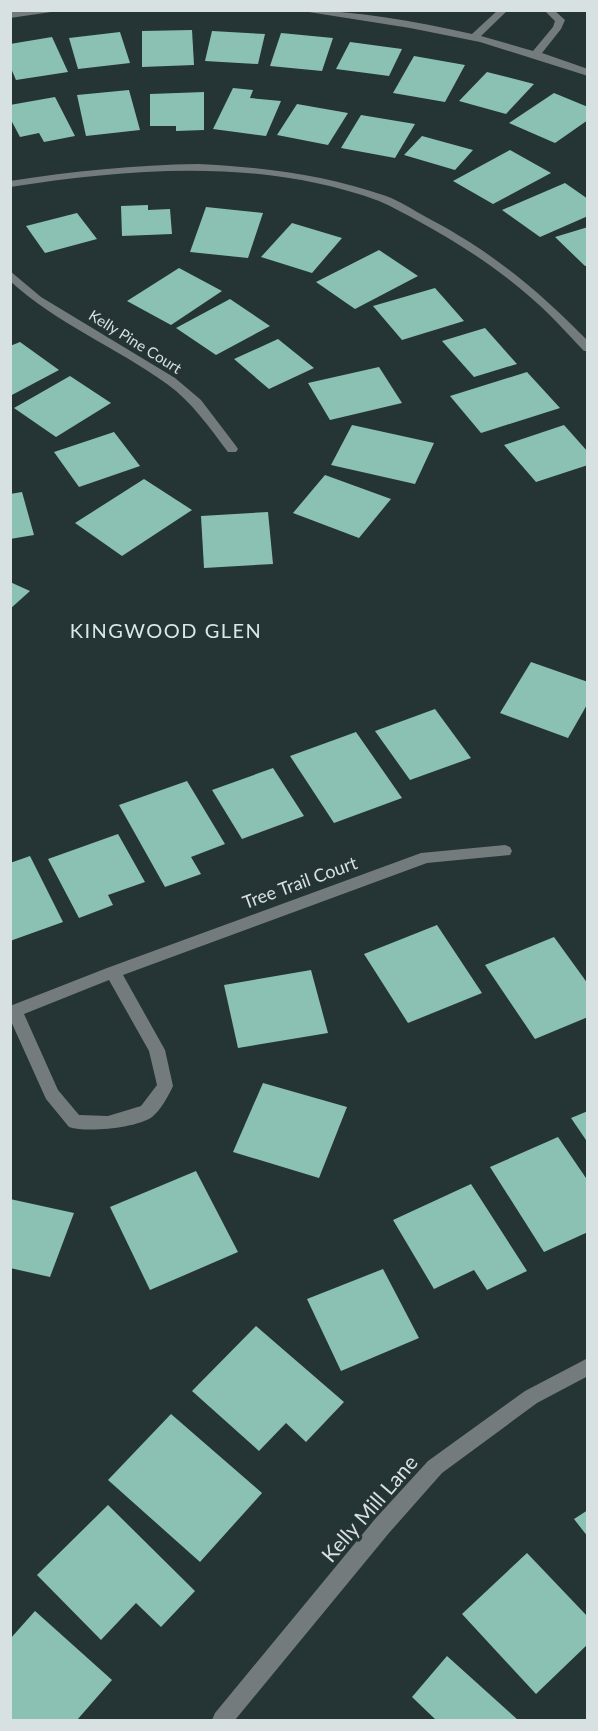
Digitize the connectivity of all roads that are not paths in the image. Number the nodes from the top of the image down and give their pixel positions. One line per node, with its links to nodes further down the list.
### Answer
1 (61, 10): 5 (street)
2 (300, 10): 6 (street)
3 (504, 10): 6 (street)
4 (548, 10): 7 (street)
5 (10, 15)
6 (476, 36): 7 (street)
7 (536, 54): 8 (street)
8 (588, 73)
9 (10, 184): 11 (street)
10 (10, 274): 12 (street, Kelly Pine Court)
11 (588, 348)
12 (232, 449)
13 (505, 851): 14 (street, Tree Trail Court)
14 (113, 972): 15 (street, Tree Trail Court); 15 (street, Tree Trail Court)
15 (13, 1012)
16 (588, 1366): 17 (street, Kelly Mill Lane)
17 (222, 1720)

